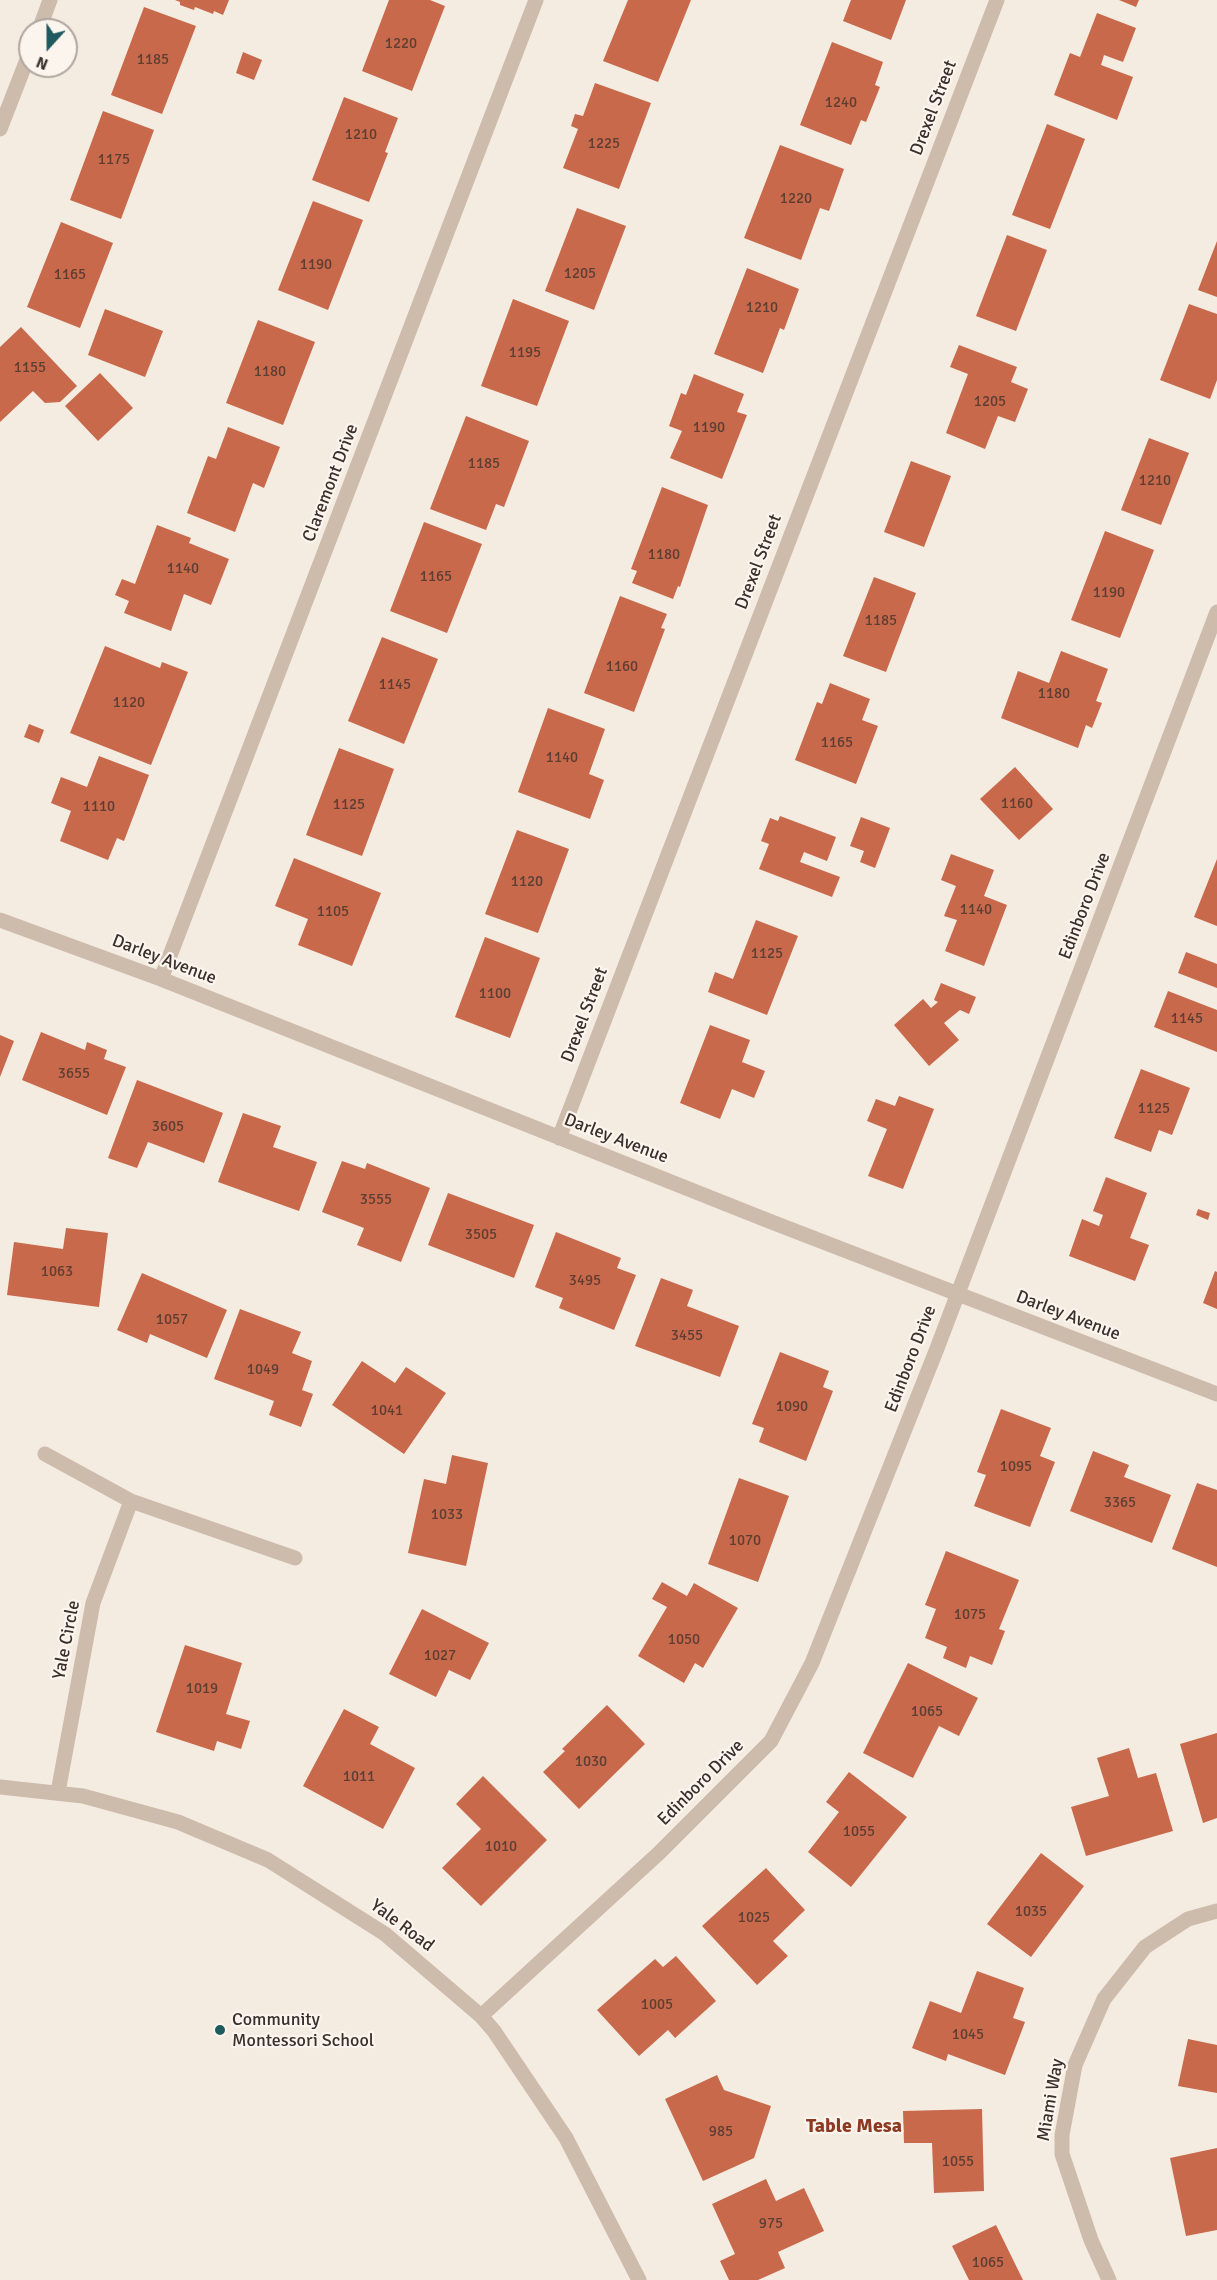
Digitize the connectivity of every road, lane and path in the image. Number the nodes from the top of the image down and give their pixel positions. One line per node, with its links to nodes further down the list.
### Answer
1 (51, 0): 4 (street)
2 (536, 0): 9 (street, Claremont Drive)
3 (997, 0): 10 (street, Drexel Street)
4 (44, 18)
5 (20, 78): 6 (street)
6 (0, 129)
7 (1217, 612): 11 (street, Edinboro Drive)
8 (0, 920): 9 (street, Darley Avenue)
9 (161, 979): 10 (street, Darley Avenue)
10 (559, 1138): 11 (street, Darley Avenue)
11 (956, 1294): 12 (street, Darley Avenue); 19 (street, Edinboro Drive)
12 (1217, 1394)
13 (45, 1454): 14 (street)
14 (131, 1501): 15 (street); 17 (street, Yale Circle)
15 (295, 1558)
16 (0, 1787): 17 (street, Yale Road)
17 (58, 1792): 19 (street, Yale Road)
18 (1217, 1911): 21 (street, Miami Way)
19 (481, 2016): 20 (street, Yale Road)
20 (639, 2280)
21 (1109, 2280)

